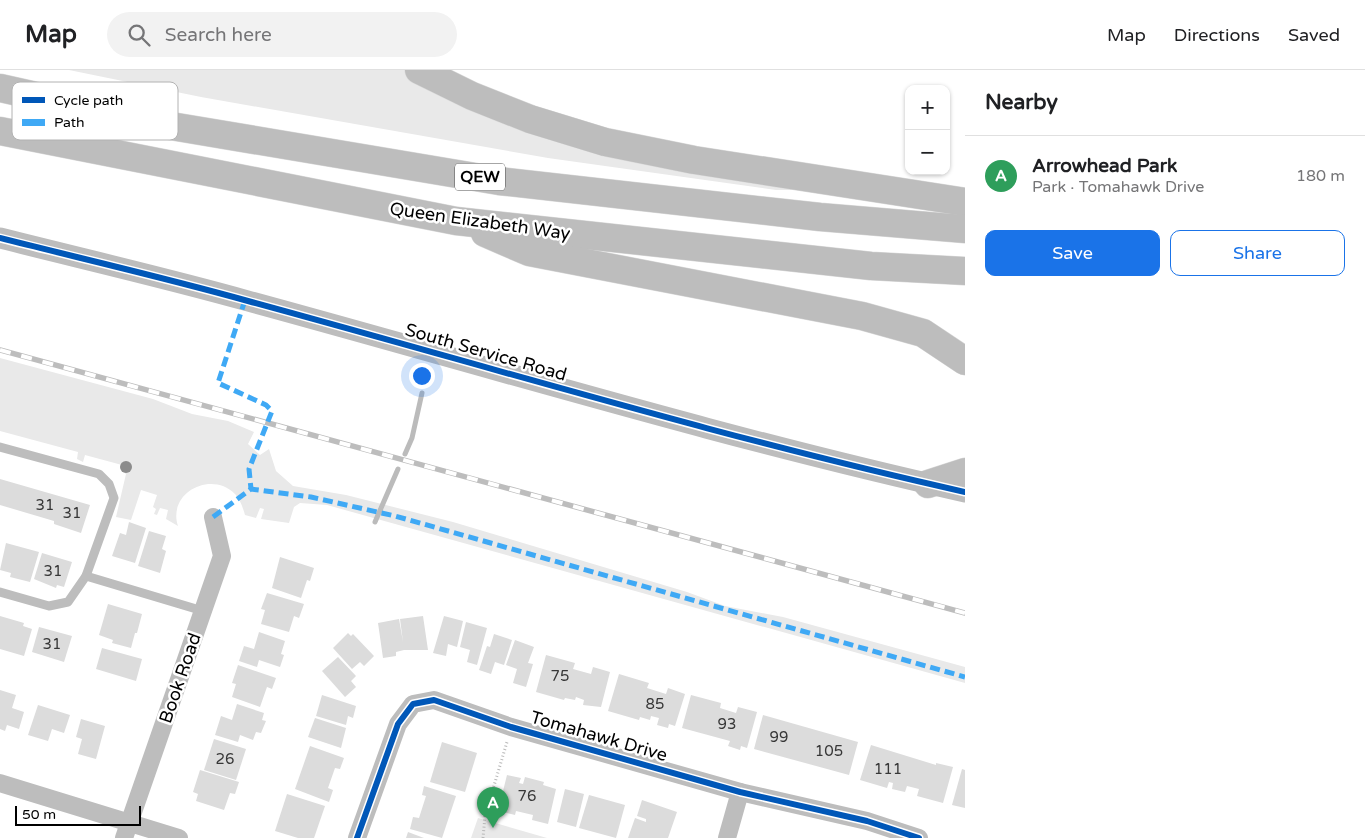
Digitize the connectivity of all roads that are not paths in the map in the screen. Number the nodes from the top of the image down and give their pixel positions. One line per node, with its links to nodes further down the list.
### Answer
1 (419, 70): 4 (highway)
2 (178, 127): 6 (highway, QEW)
3 (46, 140): 5 (highway, Queen Elizabeth Way)
4 (965, 202)
5 (456, 221): 8 (highway, Queen Elizabeth Way); 9 (highway)
6 (965, 229)
7 (0, 238): 12 (street, South Service Road)
8 (965, 271)
9 (965, 361)
10 (0, 447): 15 (lane)
11 (965, 472): 12 (highway)
12 (928, 484): 13 (street, South Service Road)
13 (965, 492)
14 (213, 517): 17 (street, Book Road)
15 (86, 576): 16 (lane); 17 (lane)
16 (0, 592)
17 (203, 611): 20 (street, Book Road)
18 (0, 783): 20 (street)
19 (740, 792): 22 (street, Tomahawk Drive); 23 (street); 24 (street, Tomahawk Drive)
20 (127, 830): 21 (street)
21 (180, 838)
22 (357, 838)
23 (727, 838)
24 (919, 838)

